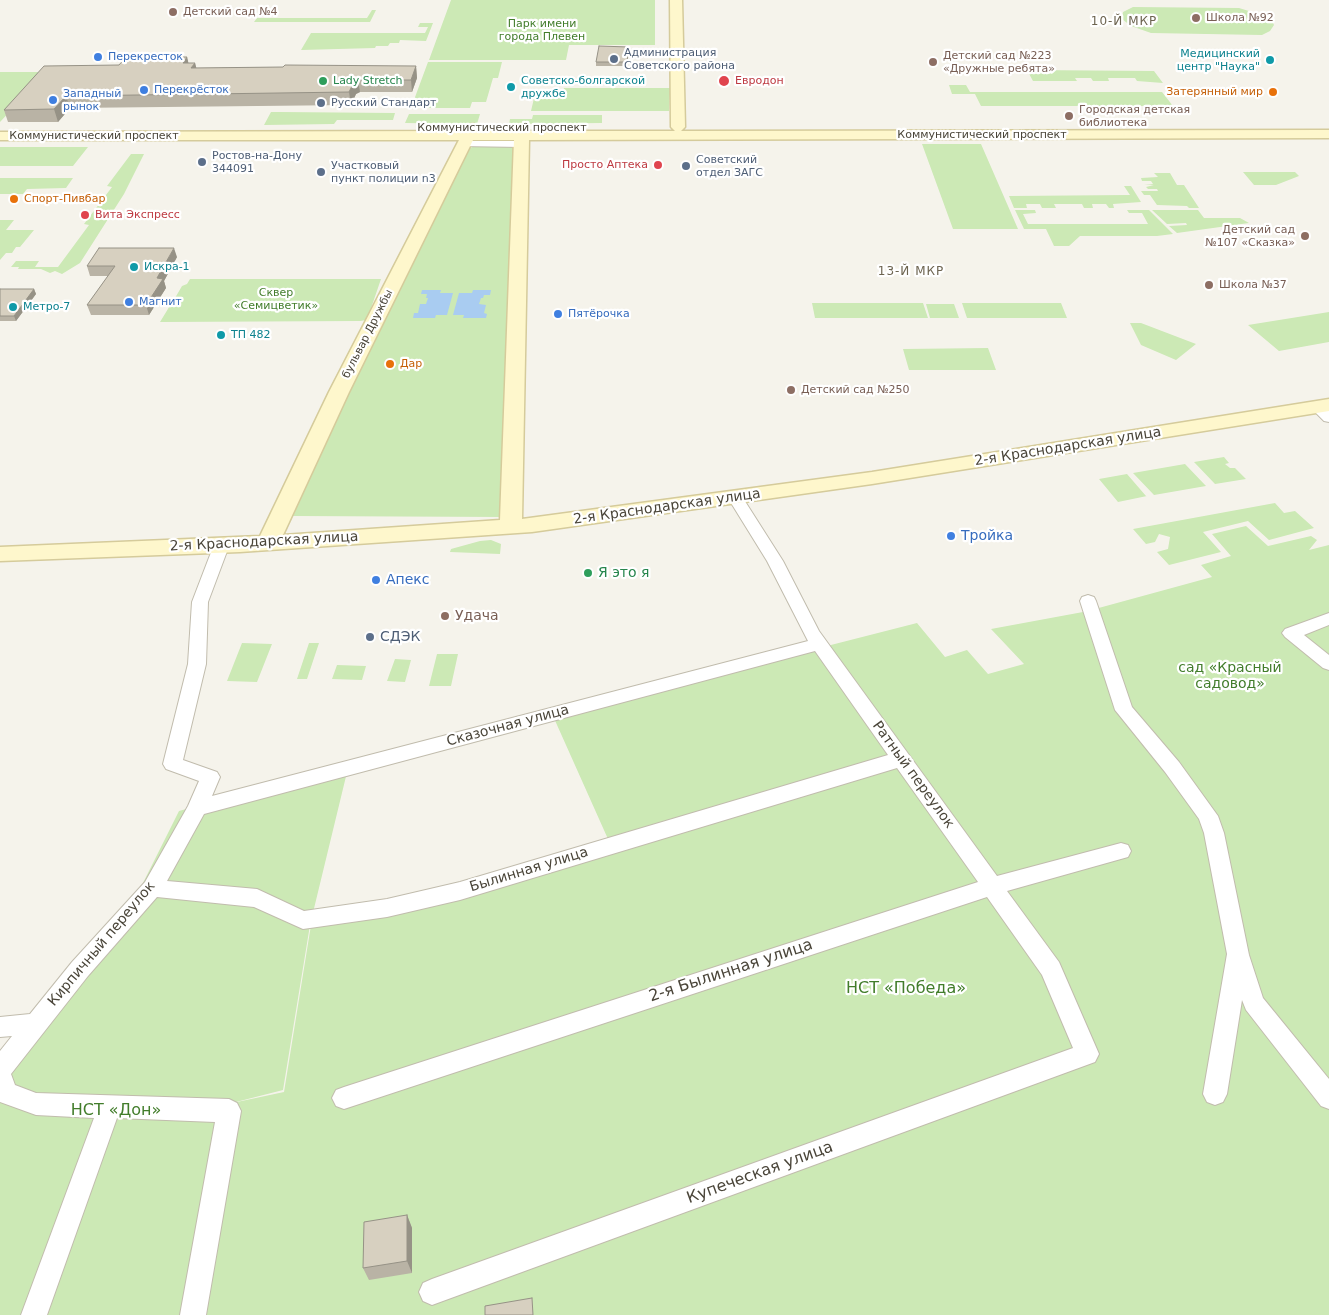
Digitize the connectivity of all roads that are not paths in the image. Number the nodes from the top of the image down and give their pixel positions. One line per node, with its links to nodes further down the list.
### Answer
1 (676, 0): 2 (street)
2 (678, 127): 3 (street); 4 (street, Коммунистический проспект); 7 (street, Коммунистический проспект)
3 (666, 135): 4 (street, Коммунистический проспект); 7 (street, Коммунистический проспект)
4 (694, 135): 8 (street, Коммунистический проспект)
5 (0, 136): 6 (street, Коммунистический проспект)
6 (468, 136): 7 (street, Коммунистический проспект); 12 (street, бульвар Дружбы)
7 (522, 136): 11 (street)
8 (1325, 136)
9 (1325, 410): 10 (street, 2-я Краснодарская улица)
10 (736, 498): 11 (street, 2-я Краснодарская улица); 17 (street, Ратный переулок)
11 (512, 525): 12 (street, 2-я Краснодарская улица)
12 (270, 540): 13 (street, 2-я Краснодарская улица)
13 (221, 546): 14 (street, 2-я Краснодарская улица); 20 (street, Кирпичный переулок)
14 (0, 554)
15 (1088, 601): 24 (street)
16 (1329, 619): 18 (street)
17 (818, 644): 19 (street, Ратный переулок); 20 (street, Сказочная улица)
18 (1329, 664)
19 (901, 759): 22 (street, Ратный переулок); 23 (street, Былинная улица)
20 (197, 808): 23 (street, Кирпичный переулок)
21 (1121, 850): 22 (street, 2-я Былинная улица)
22 (993, 886): 27 (street, Ратный переулок); 31 (street, 2-я Былинная улица)
23 (152, 888): 25 (street, Кирпичный переулок)
24 (1238, 954): 30 (street); 32 (street)
25 (36, 1024): 26 (street); 28 (street, Кирпичный переулок)
26 (0, 1027)
27 (1087, 1054): 34 (street, Купеческая улица)
28 (0, 1068)
29 (0, 1076): 33 (street)
30 (1215, 1094)
31 (344, 1098)
32 (1329, 1098)
33 (110, 1108): 35 (street); 36 (street)
34 (432, 1292)
35 (34, 1315)
36 (193, 1315)

